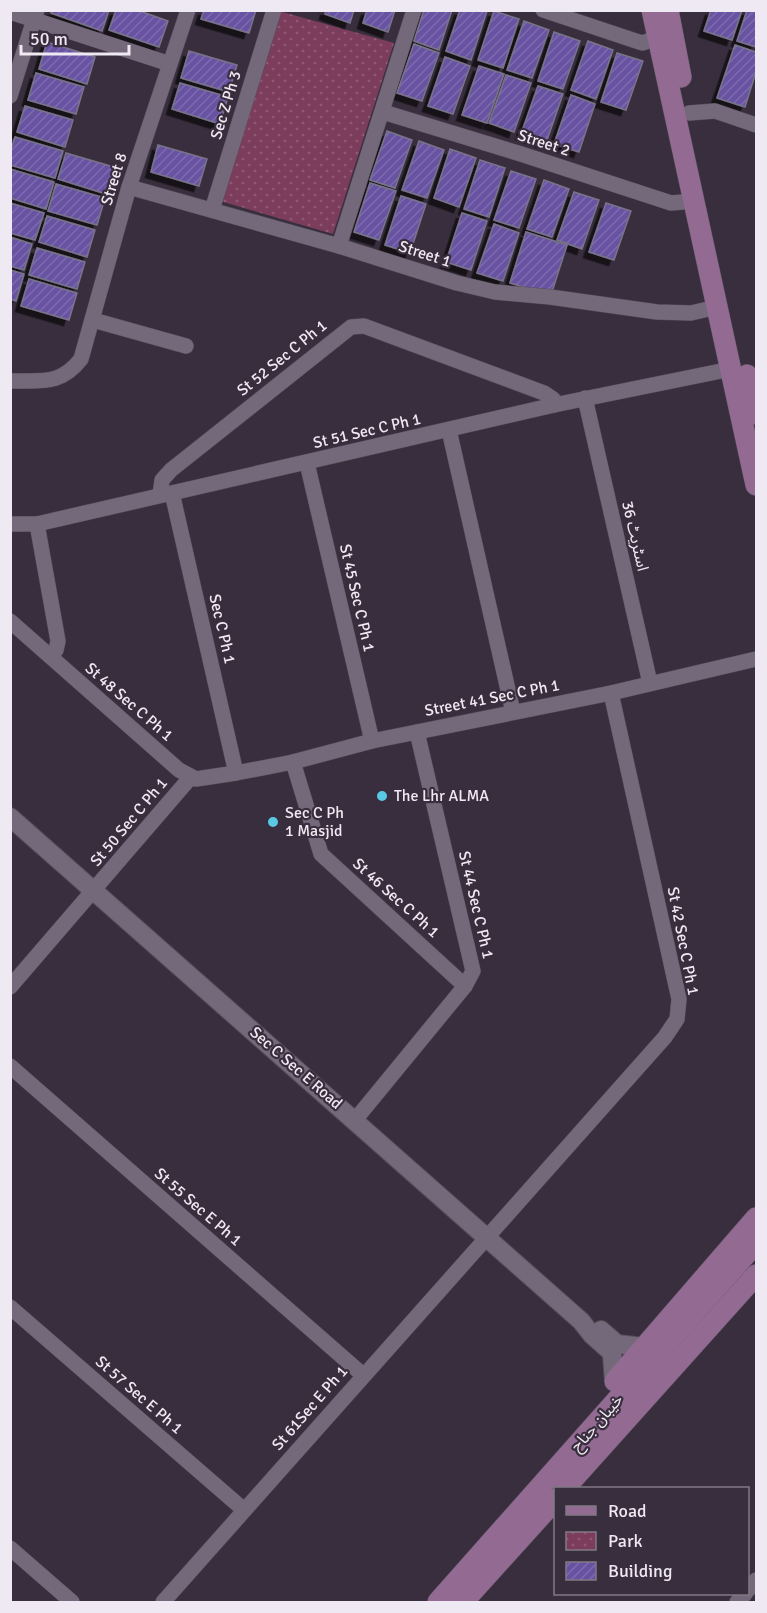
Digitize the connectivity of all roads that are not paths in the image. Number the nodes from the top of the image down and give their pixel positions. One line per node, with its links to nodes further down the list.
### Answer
1 (188, 10): 10 (street, Street 8)
2 (274, 10): 17 (street, Sec Z Ph 3)
3 (414, 10): 12 (street)
4 (543, 10): 9 (street)
5 (652, 10): 9 (main road)
6 (668, 10): 13 (main road)
7 (10, 12): 8 (street)
8 (36, 15): 10 (street); 11 (street)
9 (658, 38): 16 (main road)
10 (170, 64): 15 (street, Street 8)
11 (10, 96)
12 (383, 112): 16 (street, Street 2); 18 (street)
13 (689, 113): 14 (street); 26 (main road)
14 (756, 125)
15 (129, 187): 17 (street, Street 1); 20 (street, Street 8)
16 (694, 201): 19 (main road)
17 (212, 210): 18 (street, Street 1)
18 (339, 246): 19 (street, Street 1)
19 (717, 308): 22 (main road)
20 (93, 320): 21 (street); 23 (street, Street 8)
21 (186, 346)
22 (731, 369): 24 (street, St 51 Sec C Ph 1); 29 (main road)
23 (10, 381)
24 (585, 398): 25 (street, St 51 Sec C Ph 1); 36 (street, اسٹریٹ 36)
25 (554, 405): 27 (street, St 51 Sec C Ph 1); 30 (street, St 52 Sec C Ph 1)
26 (756, 414)
27 (449, 430): 28 (street, St 51 Sec C Ph 1); 38 (street)
28 (307, 463): 30 (street, St 51 Sec C Ph 1); 40 (street, St 45 Sec C Ph 1)
29 (756, 485)
30 (166, 494): 32 (street, St 51 Sec C Ph 1); 42 (street, Sec C Ph 1)
31 (10, 524): 32 (street, St 51 Sec C Ph 1)
32 (37, 524): 34 (street)
33 (10, 621): 34 (street, St 48 Sec C Ph 1)
34 (51, 657): 43 (street, St 48 Sec C Ph 1)
35 (756, 659): 36 (street, Street 41 Sec C Ph 1)
36 (650, 682): 37 (street, Street 41 Sec C Ph 1)
37 (611, 693): 38 (street, Street 41 Sec C Ph 1); 51 (street, St 42 Sec C Ph 1)
38 (513, 712): 39 (street, Street 41 Sec C Ph 1)
39 (417, 732): 40 (street, Street 41 Sec C Ph 1); 46 (street, St 44 Sec C Ph 1)
40 (372, 741): 41 (street, Street 41 Sec C Ph 1)
41 (293, 762): 42 (street, Street 41 Sec C Ph 1); 46 (street, St 46 Sec C Ph 1)
42 (236, 774): 43 (street)
43 (190, 778): 45 (street, St 50 Sec C Ph 1)
44 (10, 817): 45 (street, Sec C Sec E Road)
45 (94, 890): 47 (street, St 50 Sec C Ph 1); 49 (street, Sec C Sec E Road)
46 (465, 986): 49 (street, St 44 Sec C Ph 1)
47 (10, 987)
48 (10, 1066): 57 (street, St 55 Sec E Ph 1)
49 (355, 1120): 51 (street, Sec C Sec E Road)
50 (756, 1218): 56 (main road)
51 (487, 1239): 55 (street, Sec C Sec E Road); 57 (street, St 61Sec E Ph 1)
52 (756, 1243): 61 (main road, خیبان جناح)
53 (756, 1275): 59 (main road, خیبان جناح)
54 (10, 1307): 62 (street, St 57 Sec E Ph 1)
55 (581, 1321): 56 (street, Sec C Sec E Road); 58 (street, Sec C Sec E Road)
56 (644, 1347): 58 (main road)
57 (363, 1375): 62 (street, St 61Sec E Ph 1)
58 (614, 1382): 61 (main road)
59 (566, 1487)
60 (554, 1501): 67 (main road)
61 (521, 1509): 66 (main road, خیبان جناح)
62 (244, 1510): 65 (street, St 61Sec E Ph 1)
63 (10, 1548): 64 (street)
64 (72, 1602)
65 (163, 1602)
66 (438, 1602)
67 (463, 1602)

